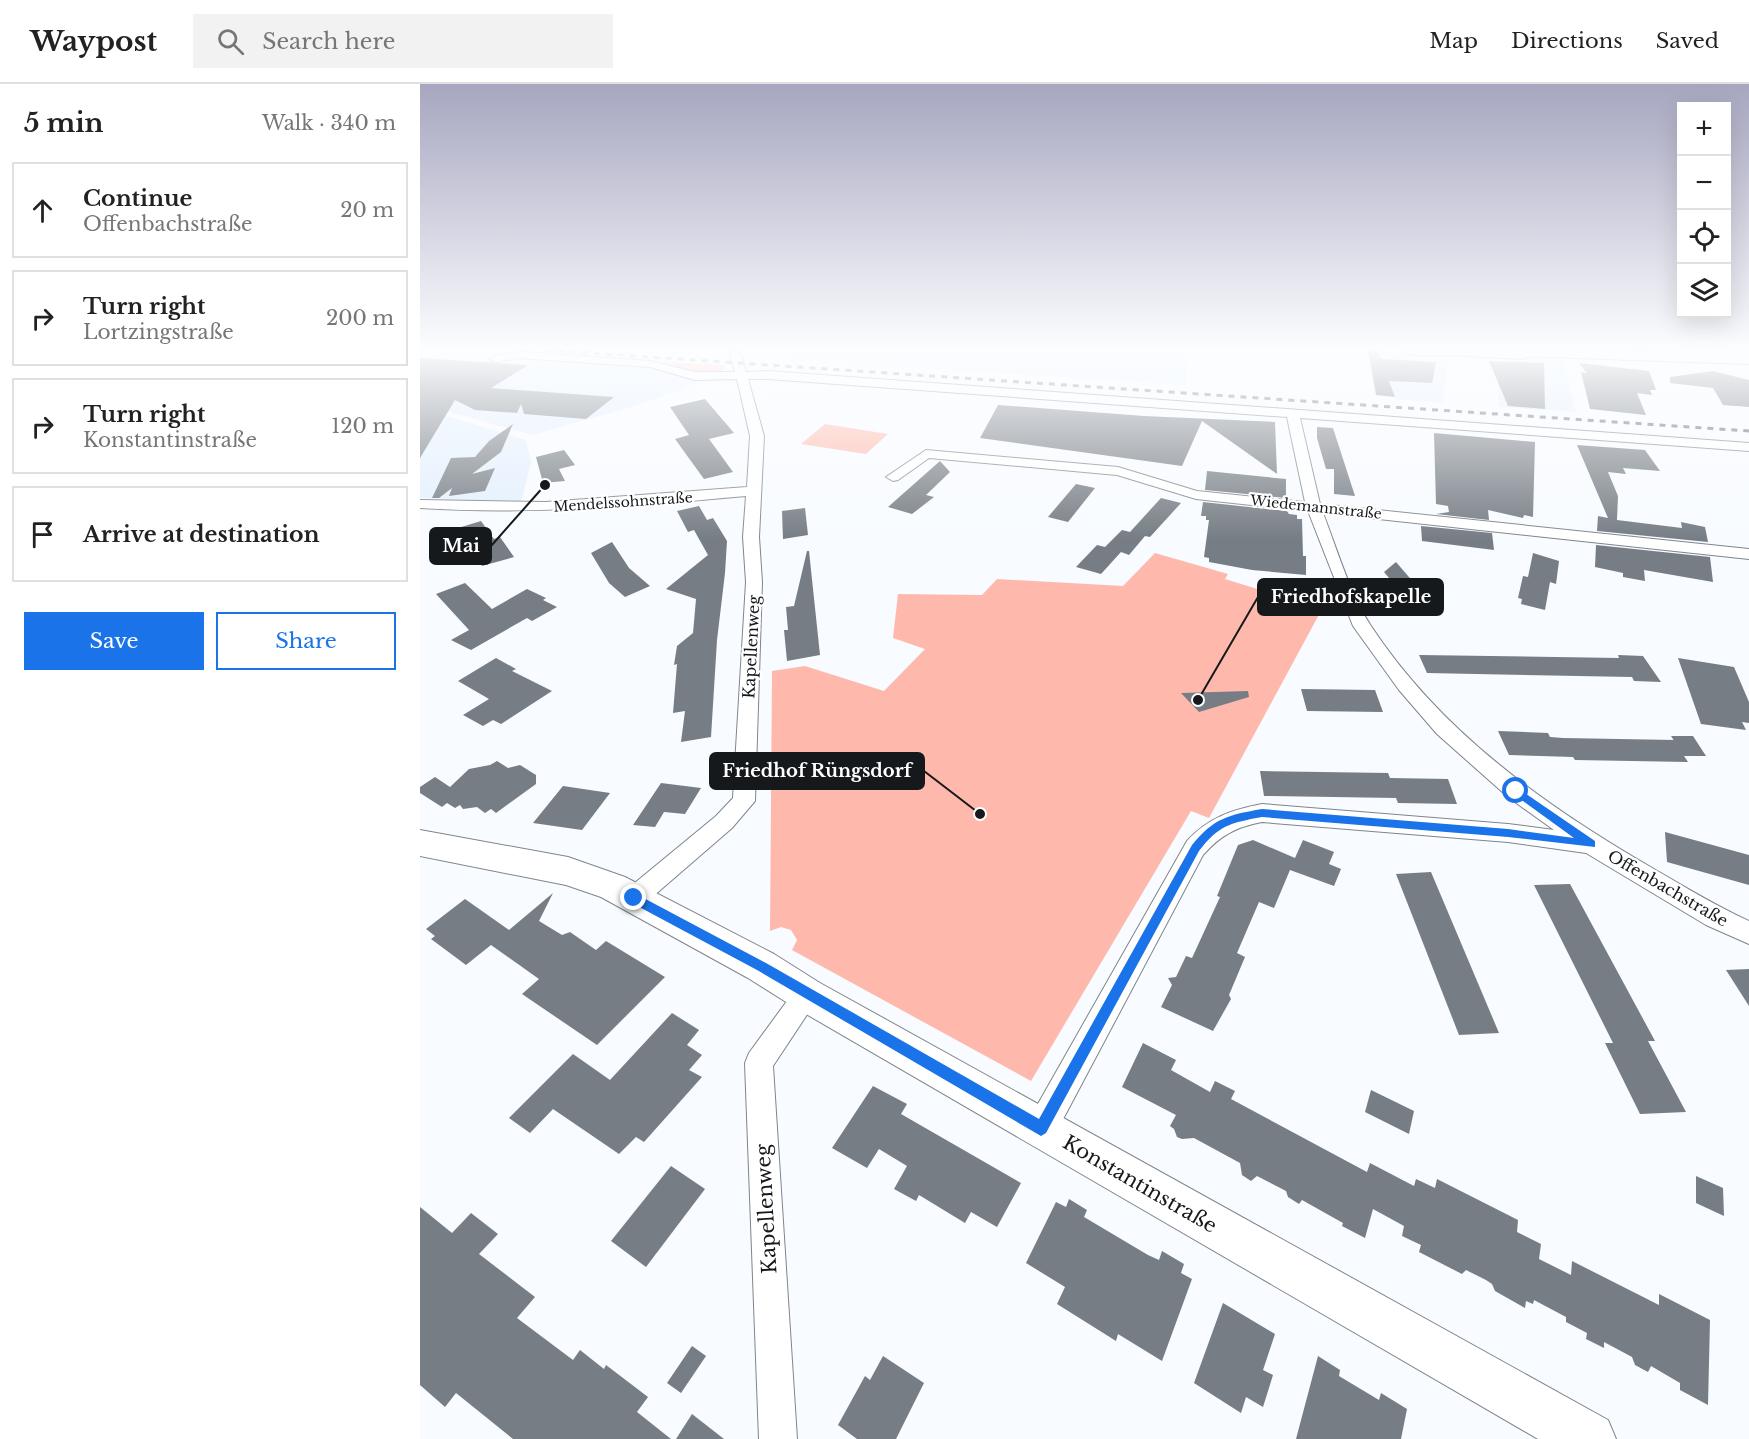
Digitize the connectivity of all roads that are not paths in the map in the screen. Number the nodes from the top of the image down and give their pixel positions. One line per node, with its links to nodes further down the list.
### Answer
1 (751, 413): 6 (street, Kapellenweg)
2 (1293, 413): 8 (street, Offenbachstraße)
3 (1296, 413): 4 (street)
4 (1749, 447)
5 (894, 477): 8 (street, Wiedemannstraße)
6 (754, 491): 7 (street, Mendelssohnstraße); 12 (street, Kapellenweg)
7 (420, 504)
8 (1313, 506): 9 (street, Wiedemannstraße); 11 (street, Offenbachstraße)
9 (1749, 554)
10 (420, 843): 12 (main road, Konstantinstraße)
11 (1591, 844): 13 (street, Offenbachstraße); 15 (street)
12 (634, 898): 14 (main road, Konstantinstraße)
13 (1749, 933)
14 (807, 995): 15 (main road, Konstantinstraße); 16 (street, Kapellenweg)
15 (1041, 1129): 17 (main road, Konstantinstraße)
16 (778, 1439)
17 (1589, 1439)

